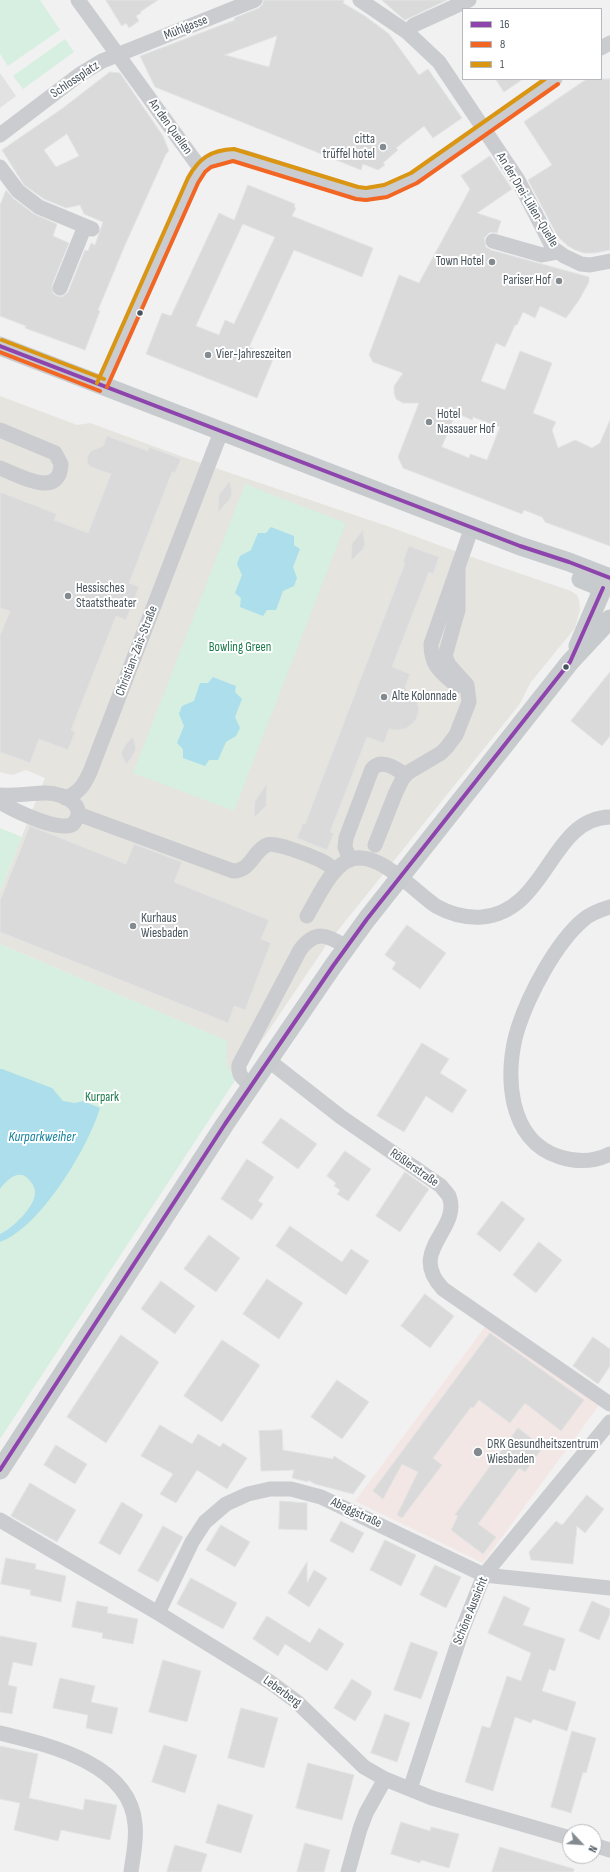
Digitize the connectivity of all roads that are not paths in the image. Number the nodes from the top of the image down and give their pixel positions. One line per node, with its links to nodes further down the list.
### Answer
1 (78, 0): 6 (street)
2 (255, 0): 6 (street, Mühlgasse)
3 (360, 0): 5 (street, An der Drei-Lilien-Quelle)
4 (469, 0): 5 (street)
5 (407, 32): 8 (street, An der Drei-Lilien-Quelle)
6 (118, 56): 9 (street, Schlossplatz); 11 (street, An den Quellen)
7 (554, 80): 8 (street, An den Quellen)
8 (483, 129): 11 (street, An den Quellen); 13 (street, An der Drei-Lilien-Quelle)
9 (0, 134)
10 (0, 167): 15 (street)
11 (200, 168): 17 (street)
12 (493, 241): 13 (street)
13 (558, 252): 14 (street)
14 (610, 261)
15 (60, 288)
16 (0, 346): 17 (main road)
17 (102, 385): 19 (main road)
18 (0, 430): 20 (street)
19 (221, 432): 21 (main road); 27 (street, Christian-Zais-Straße)
20 (0, 468)
21 (472, 527): 22 (main road); 25 (street)
22 (608, 584): 24 (main road)
23 (610, 619): 24 (main road)
24 (570, 662): 34 (main road)
25 (405, 775): 31 (street); 32 (street)
26 (0, 795): 27 (street)
27 (65, 798): 29 (street)
28 (0, 802): 29 (street)
29 (78, 814): 33 (street)
30 (610, 817): 34 (street)
31 (375, 845)
32 (350, 860): 33 (street); 34 (street)
33 (336, 871): 36 (street)
34 (400, 877): 37 (main road)
35 (610, 907): 40 (street)
36 (307, 916)
37 (346, 947): 38 (main road); 39 (street)
38 (268, 1060): 39 (main road); 41 (street, Rößlerstraße)
39 (251, 1085): 43 (main road)
40 (610, 1154)
41 (610, 1404)
42 (610, 1422): 45 (street, Schöne Aussicht)
43 (0, 1470)
44 (0, 1520): 47 (street, Leberberg)
45 (484, 1575): 46 (street, Abeggstraße); 47 (street, Abeggstraße); 50 (street, Schöne Aussicht)
46 (610, 1588)
47 (158, 1613): 49 (street, Leberberg)
48 (0, 1733): 52 (street)
49 (385, 1779): 50 (street, Leberberg); 53 (street)
50 (410, 1789): 51 (street, Leberberg)
51 (562, 1836)
52 (130, 1872)
53 (348, 1872)

